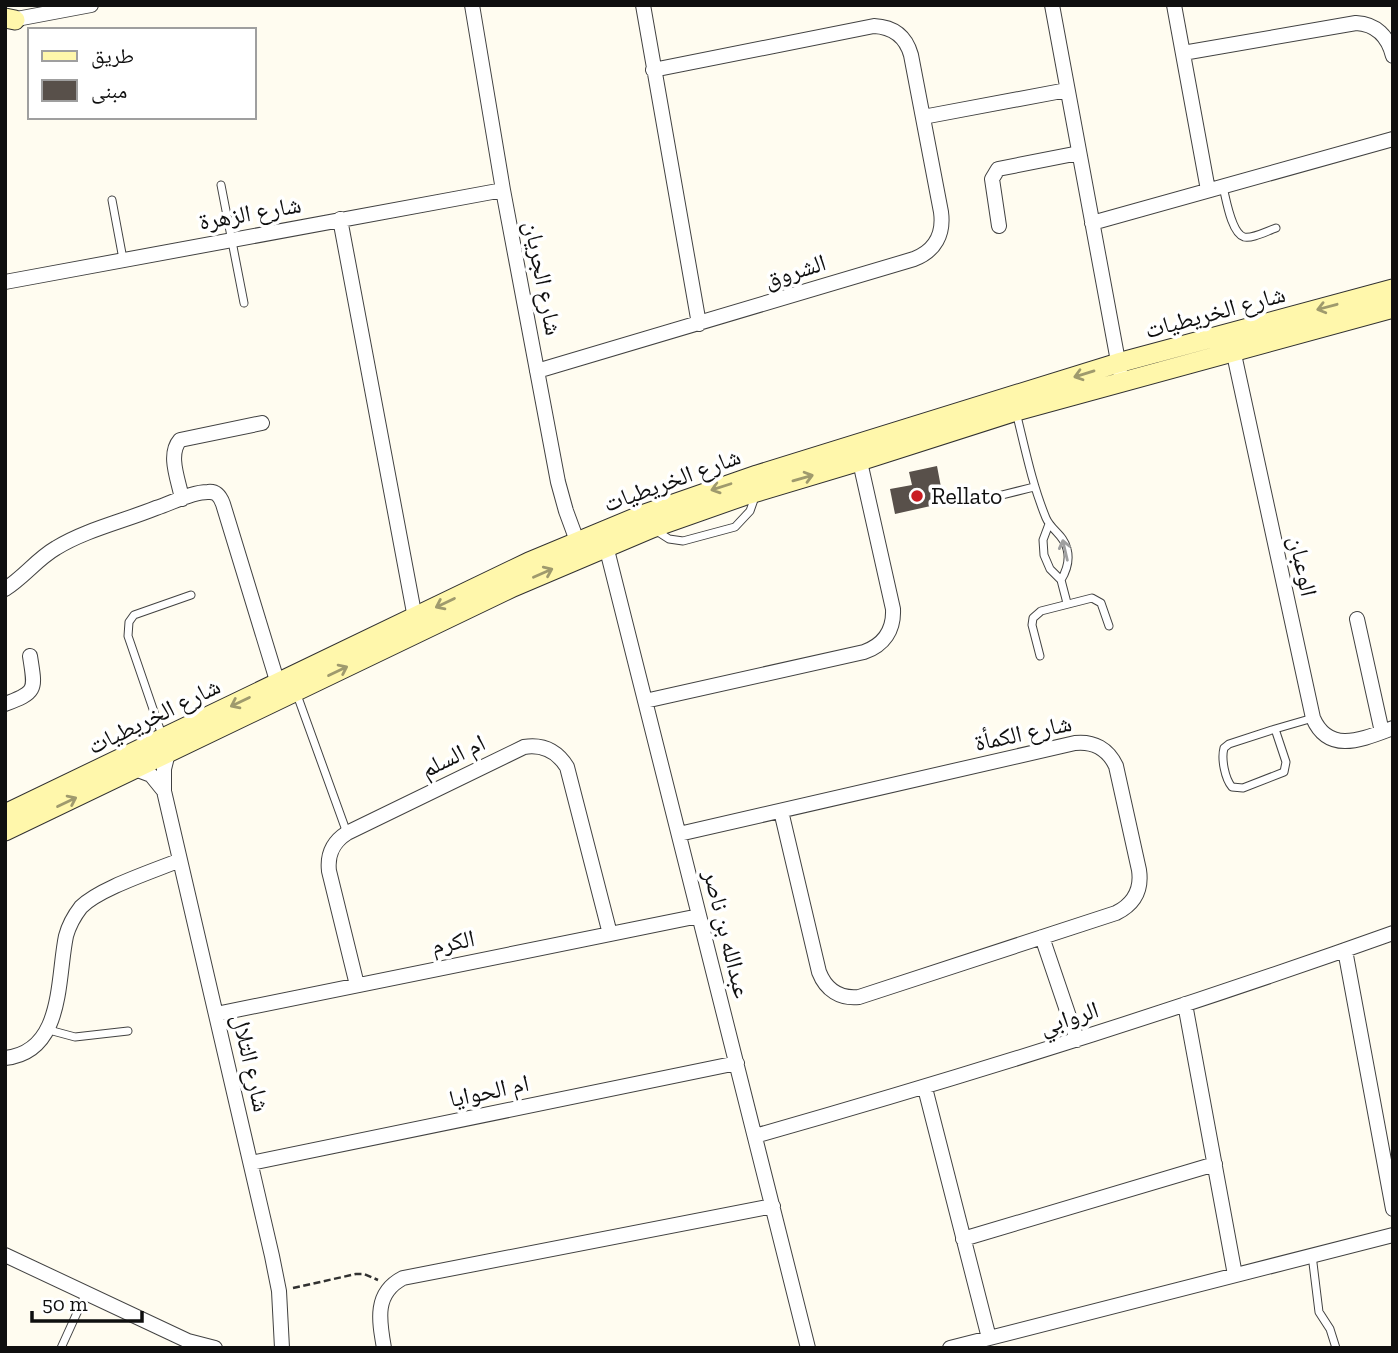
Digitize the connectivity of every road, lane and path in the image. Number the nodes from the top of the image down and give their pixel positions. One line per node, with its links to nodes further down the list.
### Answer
1 (90, 5): 6 (street)
2 (472, 5): 16 (street, شارع الجريان)
3 (643, 5): 9 (street)
4 (1052, 5): 10 (street)
5 (1174, 5): 7 (street)
6 (9, 20)
7 (1183, 53): 8 (street); 17 (street)
8 (1393, 56)
9 (653, 70): 11 (street, الشروق); 29 (street)
10 (1067, 90): 11 (street); 13 (street)
11 (923, 117): 29 (street, الشروق)
12 (1393, 139): 15 (street)
13 (1079, 153): 20 (street); 21 (street)
14 (221, 185): 23 (lane)
15 (1223, 186): 17 (street); 22 (lane)
16 (503, 190): 19 (street, شارع الزهرة); 31 (street, شارع الجريان)
17 (1209, 190): 20 (street)
18 (113, 200): 24 (lane)
19 (340, 219): 23 (street, شارع الزهرة); 48 (street)
20 (1092, 223): 32 (street)
21 (999, 226)
22 (1276, 228)
23 (231, 239): 24 (street, شارع الزهرة); 27 (lane)
24 (123, 259): 25 (street, شارع الزهرة)
25 (5, 282)
26 (1393, 289): 30 (street, شارع الخريطيات, one-way to 30)
27 (244, 303)
28 (1393, 308): 30 (street, شارع الخريطيات)
29 (699, 324): 31 (street, الشروق)
30 (1231, 342): 32 (street, شارع الخريطيات); 56 (street, الوعبان)
31 (537, 371): 43 (street, شارع الجريان)
32 (1120, 372): 33 (street, شارع الخريطيات); 35 (street, شارع الخريطيات, one-way to 35)
33 (1016, 411): 35 (street, شارع الخريطيات); 36 (lane)
34 (262, 423): 39 (street)
35 (858, 453): 37 (street, شارع الخريطيات, one-way to 35); 42 (street, شارع الخريطيات, one-way to 42); 54 (street)
36 (1034, 487): 38 (lane); 40 (lane)
37 (757, 492): 41 (street, شارع الخريطيات); 41 (lane)
38 (990, 498)
39 (182, 499): 45 (street); 53 (street)
40 (1049, 524): 44 (lane); 44 (lane, one-way to 40)
41 (652, 528): 42 (street, شارع الخريطيات)
42 (604, 539): 43 (street, شارع الخريطيات); 54 (street, عبدالله بن ناصر)
43 (580, 549): 48 (street, شارع الخريطيات, one-way to 48); 53 (street, شارع الخريطيات, one-way to 43)
44 (1061, 580): 47 (lane)
45 (5, 589)
46 (191, 594): 59 (lane)
47 (1067, 603): 50 (lane); 52 (lane)
48 (415, 618): 53 (street, شارع الخريطيات)
49 (1357, 619): 58 (street)
50 (1109, 626)
51 (30, 656): 55 (street)
52 (1040, 656)
53 (287, 688): 59 (street, شارع الخريطيات); 65 (lane)
54 (645, 701): 66 (street, عبدالله بن ناصر)
55 (5, 704)
56 (1313, 718): 57 (lane); 58 (street)
57 (1275, 729): 57 (lane)
58 (1387, 730)
59 (166, 746): 60 (street, شارع الخريطيات); 61 (street, شارع التلال); 63 (street, شارع الخريطيات)
60 (135, 769): 61 (street); 64 (street, شارع الخريطيات, one-way to 60)
61 (164, 791): 67 (street, شارع التلال)
62 (781, 811): 66 (street, شارع الكمأة); 71 (street, شارع الكمأة); 71 (street, شارع الكمأة)
63 (5, 814)
64 (5, 831)
65 (347, 833): 70 (street, ام السلم); 73 (street)
66 (679, 834): 68 (street, عبدالله بن ناصر)
67 (180, 860): 75 (street, شارع التلال); 76 (street)
68 (699, 916): 70 (street, الكرم); 80 (street, عبدالله بن ناصر)
69 (1393, 933): 72 (street, الروابي)
70 (610, 934): 73 (street, الكرم)
71 (1042, 937): 78 (street)
72 (1345, 950): 74 (street, الروابي); 86 (street)
73 (357, 985): 75 (street, الكرم)
74 (1185, 1004): 78 (street, الروابي); 84 (street)
75 (216, 1014): 83 (street, شارع التلال)
76 (49, 1030): 77 (lane); 79 (street)
77 (128, 1031)
78 (1077, 1040): 81 (street, الروابي)
79 (5, 1058)
80 (737, 1063): 82 (street, عبدالله بن ناصر); 83 (street, ام الحوايا)
81 (925, 1087): 82 (street, الروابي); 88 (street)
82 (755, 1136): 85 (street, عبدالله بن ناصر)
83 (251, 1163): 93 (street, شارع التلال)
84 (1215, 1164): 88 (street); 91 (street)
85 (773, 1206): 92 (street); 101 (street, عبدالله بن ناصر)
86 (1393, 1209)
87 (1393, 1235): 90 (street)
88 (963, 1239): 95 (street)
89 (5, 1255): 94 (street)
90 (1312, 1255): 91 (street); 103 (lane)
91 (1235, 1275): 95 (street)
92 (387, 1290): 93 (path); 100 (street)
93 (279, 1291): 99 (street, شارع التلال)
94 (86, 1293): 96 (street); 97 (lane)
95 (989, 1338): 102 (street)
96 (192, 1344): 98 (street)
97 (61, 1348)
98 (215, 1348)
99 (282, 1348)
100 (384, 1348)
101 (808, 1348)
102 (950, 1348)
103 (1336, 1348)

